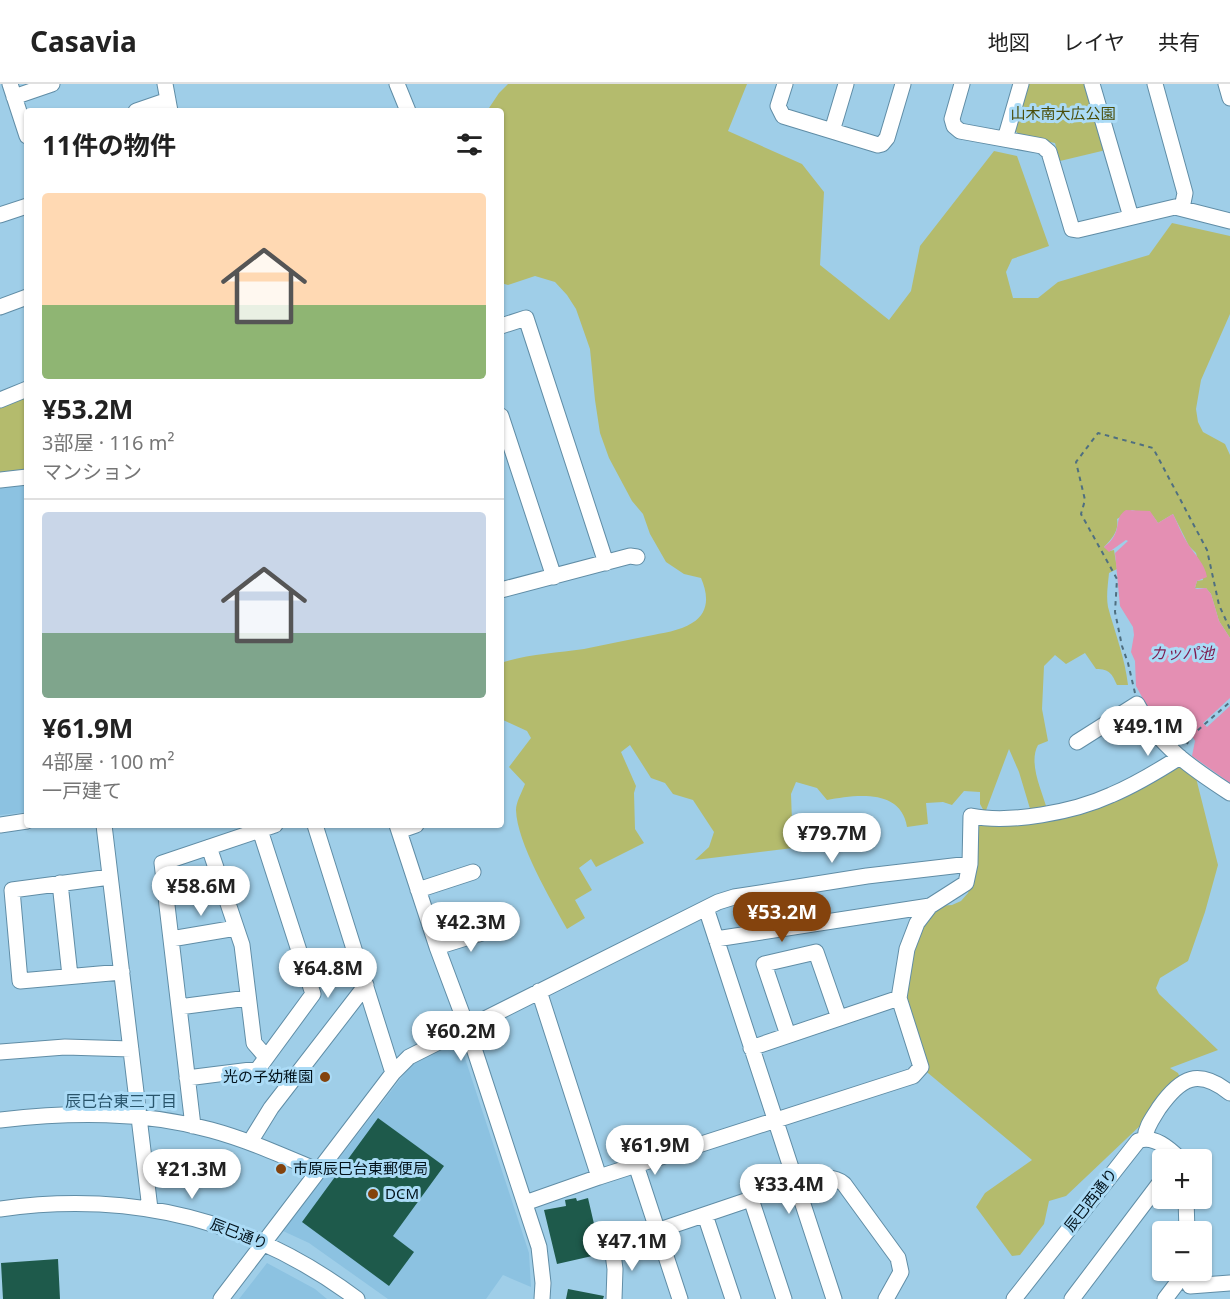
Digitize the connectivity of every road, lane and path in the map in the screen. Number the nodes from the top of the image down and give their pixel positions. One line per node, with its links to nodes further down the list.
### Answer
1 (52, 84): 12 (street)
2 (165, 84): 14 (street)
3 (397, 84): 15 (street)
4 (785, 84): 17 (street)
5 (846, 84): 17 (street)
6 (903, 84): 17 (street)
7 (960, 84): 18 (street)
8 (1022, 84): 18 (street)
9 (1092, 84): 22 (street)
10 (1155, 84): 20 (street)
11 (1226, 84): 13 (street)
12 (12, 90): 16 (street)
13 (1230, 99)
14 (169, 106)
15 (407, 108)
16 (24, 127)
17 (832, 131)
18 (1005, 139): 22 (street)
19 (24, 207): 21 (street)
20 (1182, 208): 22 (street); 23 (street)
21 (0, 214)
22 (1131, 217)
23 (1230, 221)
24 (24, 298): 25 (street)
25 (0, 307)
26 (504, 325): 33 (street)
27 (24, 390): 28 (street)
28 (0, 400)
29 (504, 425): 34 (street)
30 (24, 477): 31 (street)
31 (0, 480)
32 (637, 557): 33 (street)
33 (606, 563): 34 (street)
34 (554, 577): 35 (street)
35 (504, 588)
36 (1230, 629): 38 (path)
37 (1230, 702): 39 (path)
38 (1137, 704): 40 (street); 41 (street)
39 (1190, 737)
40 (1077, 742)
41 (1180, 758): 42 (street); 51 (street)
42 (1230, 793)
43 (24, 821): 44 (street)
44 (0, 825)
45 (104, 828): 53 (street)
46 (266, 828): 49 (street)
47 (316, 828): 65 (street)
48 (398, 828): 55 (street)
49 (260, 830): 50 (street); 76 (street)
50 (209, 847): 58 (street); 60 (street)
51 (970, 864): 56 (street); 57 (street)
52 (473, 872): 55 (street)
53 (110, 877): 54 (street); 63 (street)
54 (60, 884): 64 (street); 64 (street)
55 (418, 890): 62 (street)
56 (930, 906): 61 (street); 67 (street)
57 (706, 908): 61 (street); 66 (street)
58 (236, 928): 60 (street); 68 (street)
59 (495, 929): 62 (street)
60 (171, 939): 69 (street)
61 (716, 939): 73 (street)
62 (437, 947): 71 (street)
63 (122, 972): 64 (street); 74 (street)
64 (70, 976)
65 (366, 985): 77 (street); 85 (street)
66 (539, 991): 71 (street); 89 (street)
67 (899, 998): 70 (street); 82 (street)
68 (248, 999): 69 (street); 76 (street)
69 (179, 1007): 78 (street)
70 (838, 1018): 72 (street); 72 (street)
71 (467, 1027): 77 (street); 92 (street)
72 (788, 1035): 73 (street)
73 (751, 1048): 82 (street)
74 (131, 1049): 75 (street); 80 (street)
75 (0, 1052)
76 (266, 1057): 78 (street)
77 (393, 1073): 88 (street)
78 (187, 1078): 83 (street)
79 (1230, 1093): 84 (street)
80 (139, 1117): 81 (street); 83 (street); 94 (street)
81 (0, 1120)
82 (775, 1121): 87 (street); 90 (street)
83 (193, 1126): 85 (street)
84 (1145, 1138): 86 (street); 109 (street, 辰巳西通り)
85 (249, 1142): 88 (street)
86 (1166, 1149)
87 (636, 1165): 89 (street); 96 (street)
88 (319, 1171): 97 (street)
89 (599, 1176): 92 (street)
90 (797, 1187): 107 (street); 108 (street)
91 (1152, 1193): 110 (street)
92 (525, 1203): 102 (street)
93 (0, 1209): 94 (street, 辰巳通り)
94 (150, 1209): 97 (street, 辰巳通り)
95 (705, 1215): 96 (street); 105 (street); 106 (street)
96 (658, 1230): 103 (street); 104 (street)
97 (264, 1243): 100 (street); 101 (street, 辰巳通り)
98 (1189, 1281): 99 (street); 111 (street)
99 (1230, 1283)
100 (221, 1299)
101 (357, 1299)
102 (542, 1299)
103 (614, 1299)
104 (680, 1299)
105 (733, 1299)
106 (784, 1299)
107 (834, 1299)
108 (886, 1299)
109 (1014, 1299)
110 (1072, 1299)
111 (1165, 1299)

